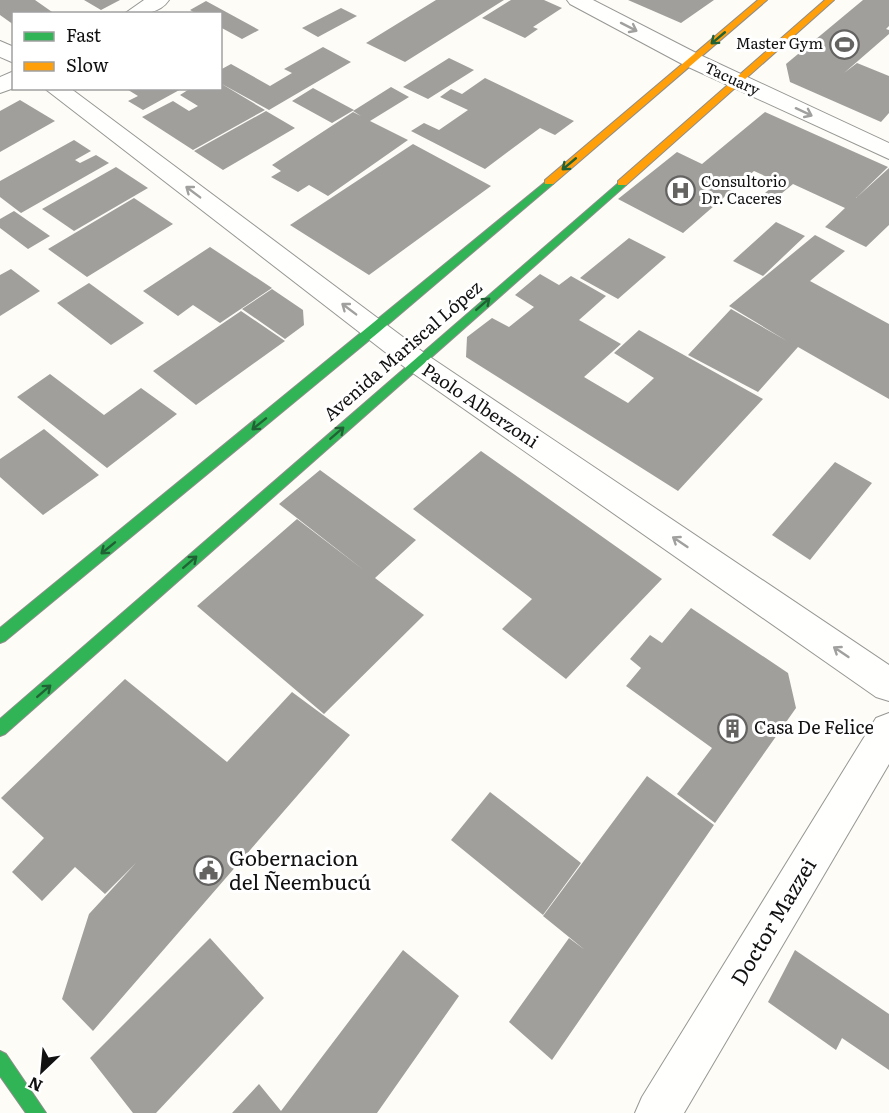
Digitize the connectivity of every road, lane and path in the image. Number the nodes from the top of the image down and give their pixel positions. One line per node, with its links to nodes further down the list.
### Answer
1 (159, 0): 5 (street)
2 (577, 0): 6 (street, Tacuary, one-way to 6)
3 (763, 0): 6 (main road, Avenida Mariscal López, one-way to 6)
4 (830, 0): 7 (main road, Avenida Mariscal López)
5 (138, 12)
6 (692, 60): 7 (street, Tacuary); 10 (main road, Avenida Mariscal López, one-way to 10)
7 (737, 81): 9 (street, Tacuary, one-way to 9); 11 (main road, Avenida Mariscal López, one-way to 7)
8 (58, 90): 10 (street, Paolo Alberzoni, one-way to 8)
9 (889, 152)
10 (375, 329): 11 (street, Paolo Alberzoni); 12 (main road, Avenida Mariscal López, one-way to 12)
11 (417, 362): 13 (street, Paolo Alberzoni, one-way to 11); 14 (main road, Avenida Mariscal López, one-way to 11)
12 (0, 637)
13 (889, 685)
14 (0, 729)
15 (889, 730): 18 (street, Doctor Mazzei)
16 (0, 1060): 17 (main road)
17 (37, 1113)
18 (658, 1113)

